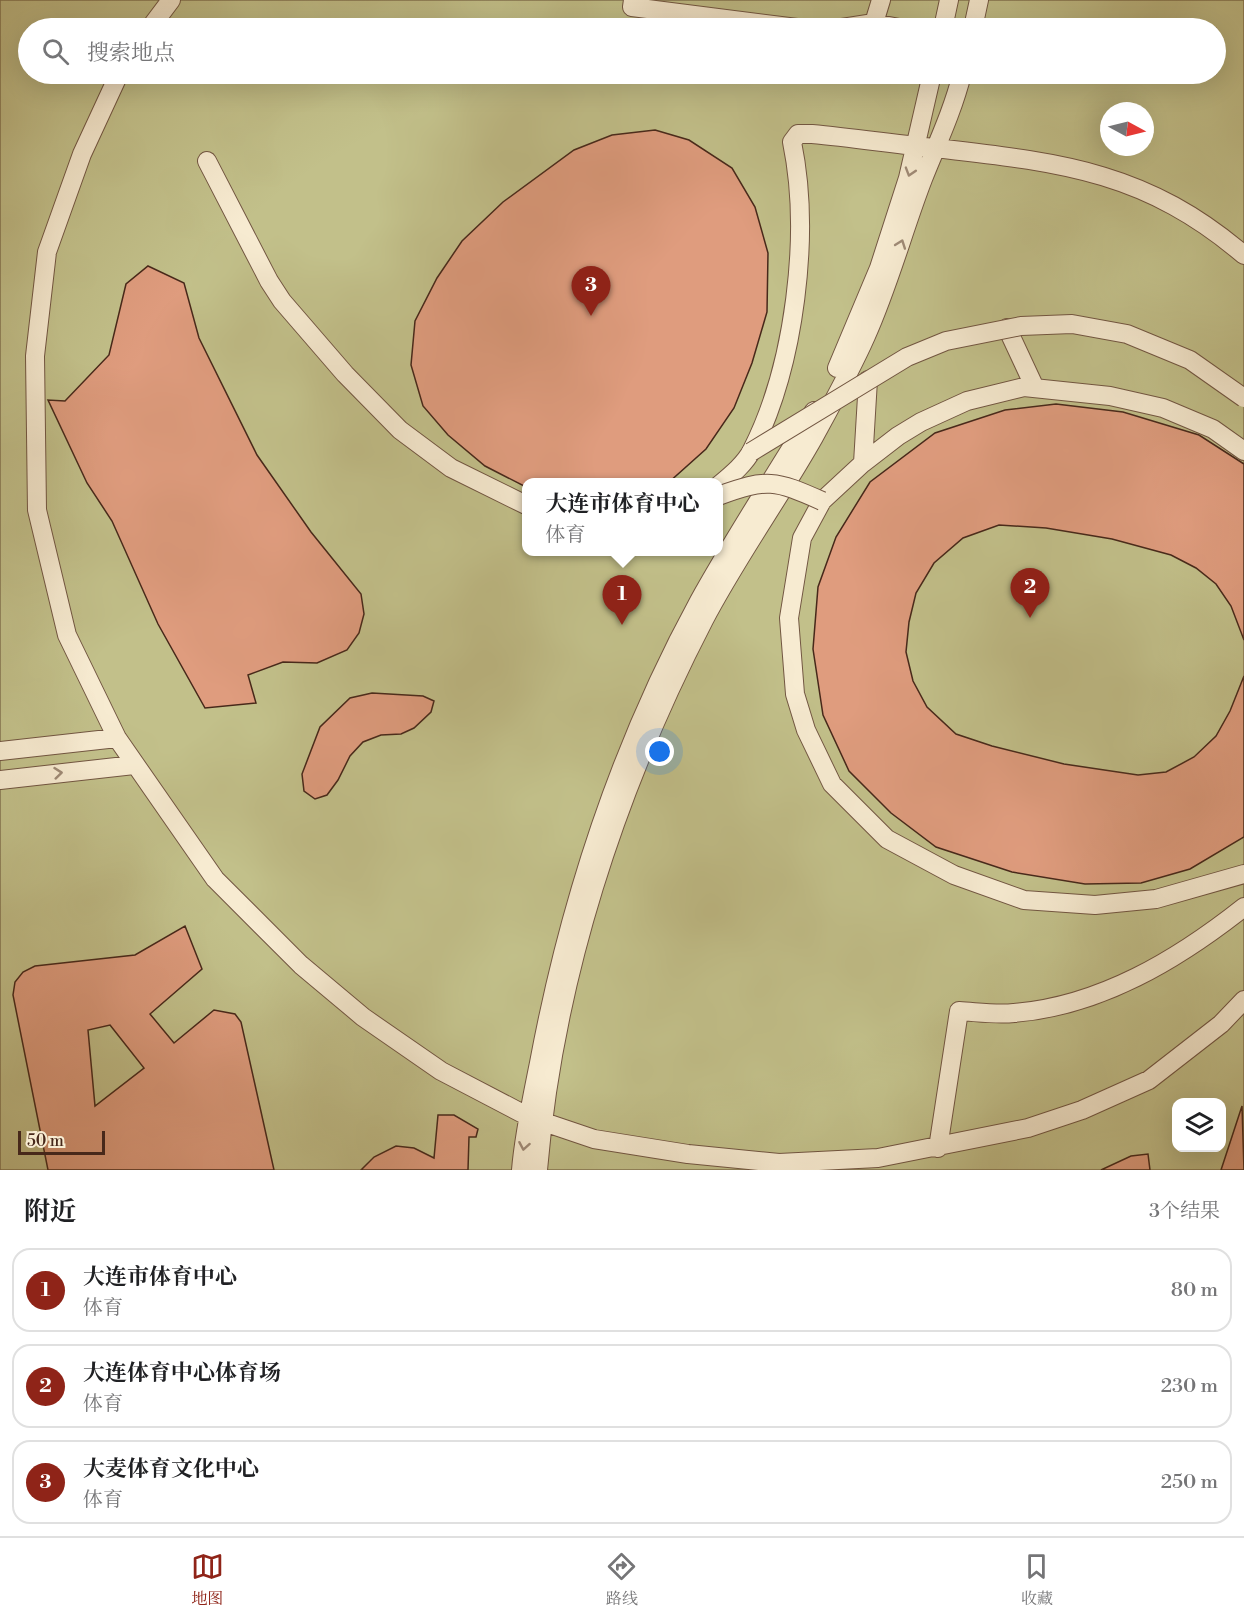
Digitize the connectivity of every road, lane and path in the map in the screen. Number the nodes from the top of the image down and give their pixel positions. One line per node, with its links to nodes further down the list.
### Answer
1 (171, 0): 6 (street)
2 (633, 0): 7 (street)
3 (881, 0): 8 (street)
4 (949, 0): 9 (street)
5 (979, 0): 10 (street)
6 (158, 18)
7 (718, 18)
8 (876, 18)
9 (945, 18)
10 (975, 18)
11 (114, 84): 29 (street)
12 (930, 84): 14 (street)
13 (959, 84): 15 (street)
14 (916, 146): 15 (street); 23 (street); 36 (street, one-way to 36)
15 (936, 148): 17 (street); 36 (street, one-way to 15)
16 (207, 161): 28 (street)
17 (1244, 255)
18 (1007, 328): 19 (street, bridge); 20 (street); 21 (street, bridge)
19 (868, 380): 23 (street, bridge); 24 (street)
20 (1035, 388): 22 (street); 24 (street)
21 (1244, 398)
22 (1244, 451)
23 (751, 452): 25 (street)
24 (862, 463): 27 (street)
25 (723, 482)
26 (723, 494): 27 (street, bridge)
27 (822, 501): 33 (street)
28 (522, 503)
29 (117, 738): 30 (street); 31 (street)
30 (0, 751)
31 (134, 765): 32 (street, one-way to 31); 36 (street)
32 (0, 780)
33 (1244, 874)
34 (1244, 907): 37 (street)
35 (1244, 1000): 37 (street)
36 (536, 1119): 37 (street); 38 (street, one-way to 38); 39 (street)
37 (938, 1148)
38 (520, 1170)
39 (538, 1170)

